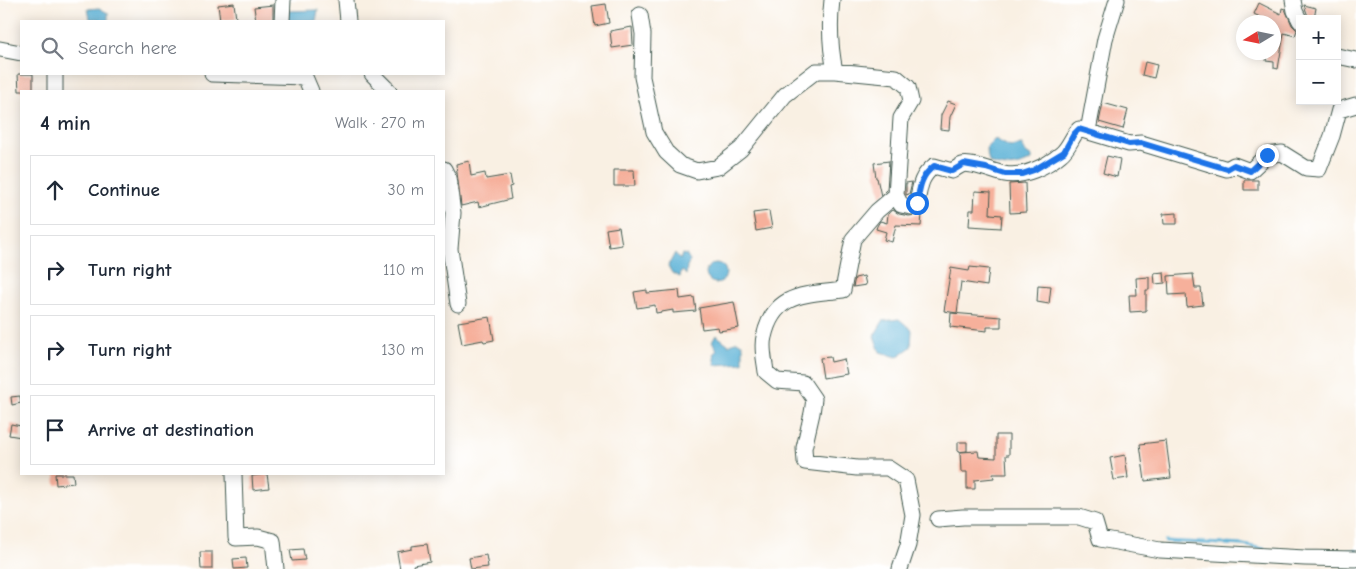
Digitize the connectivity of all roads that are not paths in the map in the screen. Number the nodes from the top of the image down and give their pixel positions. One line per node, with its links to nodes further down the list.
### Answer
1 (283, 0): 8 (street)
2 (346, 0): 9 (street)
3 (832, 0): 14 (street)
4 (1117, 0): 22 (street)
5 (1293, 0): 7 (street)
6 (640, 15): 14 (street)
7 (1297, 15)
8 (282, 20)
9 (348, 20)
10 (0, 49): 11 (street)
11 (20, 53)
12 (1341, 57): 13 (street)
13 (1356, 60)
14 (835, 71): 24 (street)
15 (54, 75): 18 (street)
16 (277, 75): 19 (street)
17 (373, 75): 20 (street)
18 (55, 90)
19 (311, 90)
20 (388, 90)
21 (1356, 105): 22 (street)
22 (1088, 132): 24 (street)
23 (445, 171): 25 (street)
24 (896, 195): 30 (street)
25 (458, 304)
26 (234, 475): 29 (street)
27 (938, 518): 28 (street)
28 (1356, 559)
29 (276, 569)
30 (900, 569)

